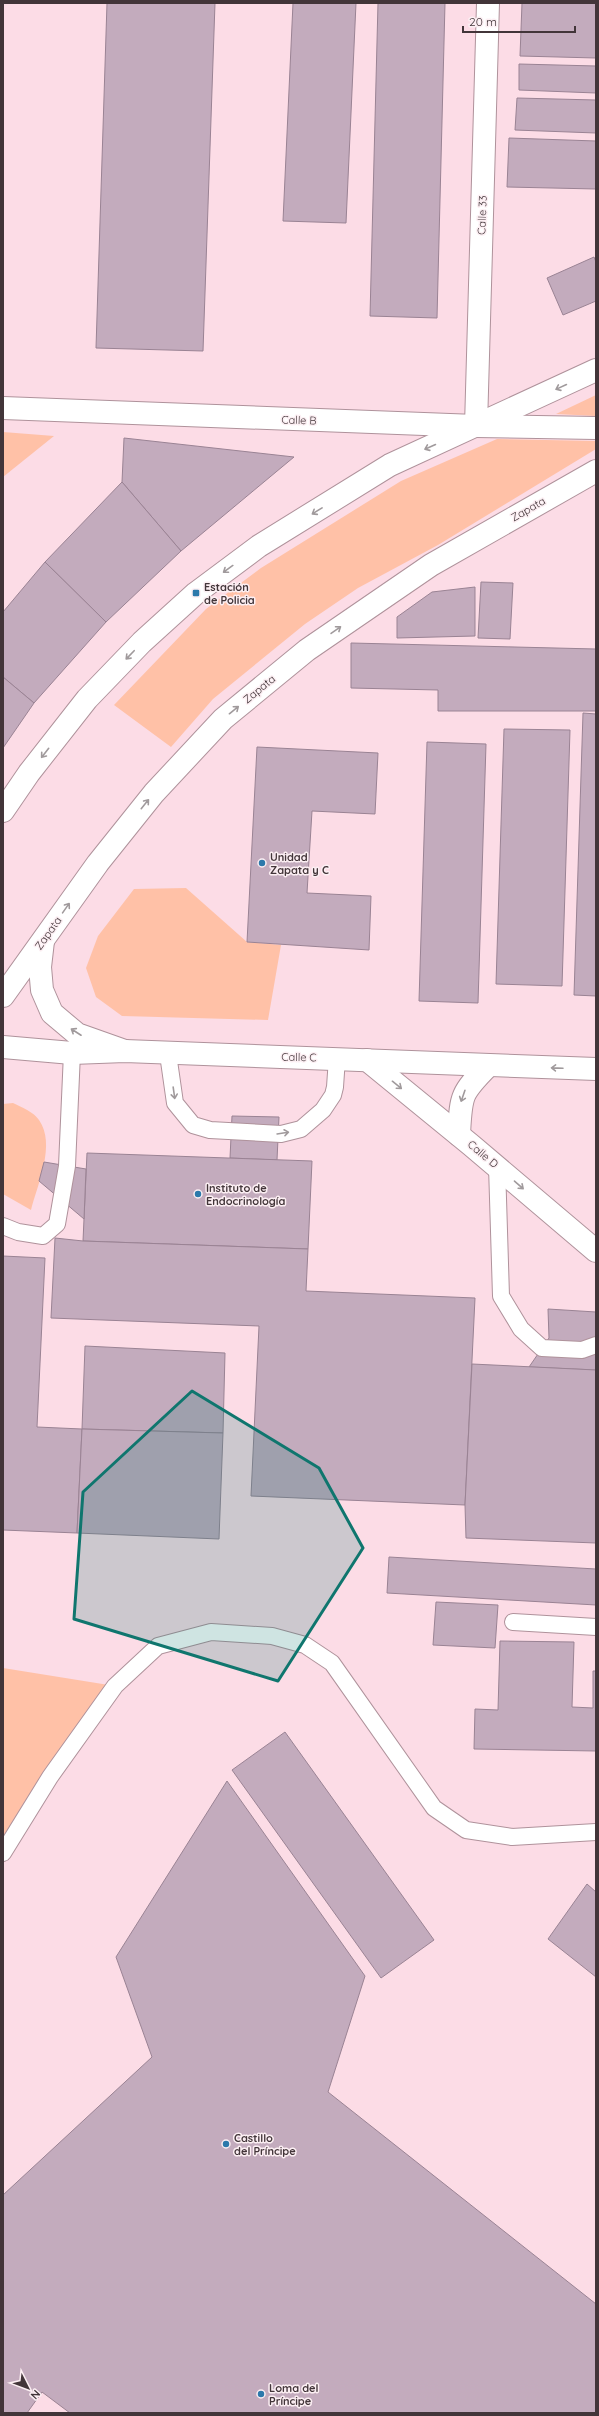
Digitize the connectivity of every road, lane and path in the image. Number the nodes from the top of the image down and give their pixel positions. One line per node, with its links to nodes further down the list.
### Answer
1 (488, 3): 4 (street, Calle 33)
2 (596, 370): 4 (street, one-way to 4)
3 (3, 408): 4 (street, Calle B)
4 (476, 426): 5 (street, Calle B); 7 (street, one-way to 7)
5 (596, 428)
6 (596, 471): 8 (street, Zapata, one-way to 6)
7 (3, 811)
8 (43, 940): 9 (street, Zapata); 11 (street, one-way to 8)
9 (3, 996)
10 (3, 1046): 12 (street, Calle C)
11 (125, 1051): 12 (street, Calle C); 13 (street, Calle C)
12 (72, 1052): 20 (lane)
13 (168, 1054): 14 (street, Calle C); 14 (lane, one-way to 14)
14 (337, 1058): 15 (street, Calle C)
15 (367, 1060): 16 (street, Calle C); 18 (street, Calle D, one-way to 18)
16 (488, 1066): 17 (street, Calle C, one-way to 16); 18 (street, one-way to 18)
17 (596, 1069)
18 (459, 1135): 19 (street, Calle D)
19 (497, 1166): 21 (street, Calle D, one-way to 21); 22 (lane)
20 (3, 1226)
21 (596, 1252)
22 (596, 1345)
23 (513, 1622): 24 (lane)
24 (596, 1627)
25 (596, 1832): 26 (lane)
26 (3, 1853)

